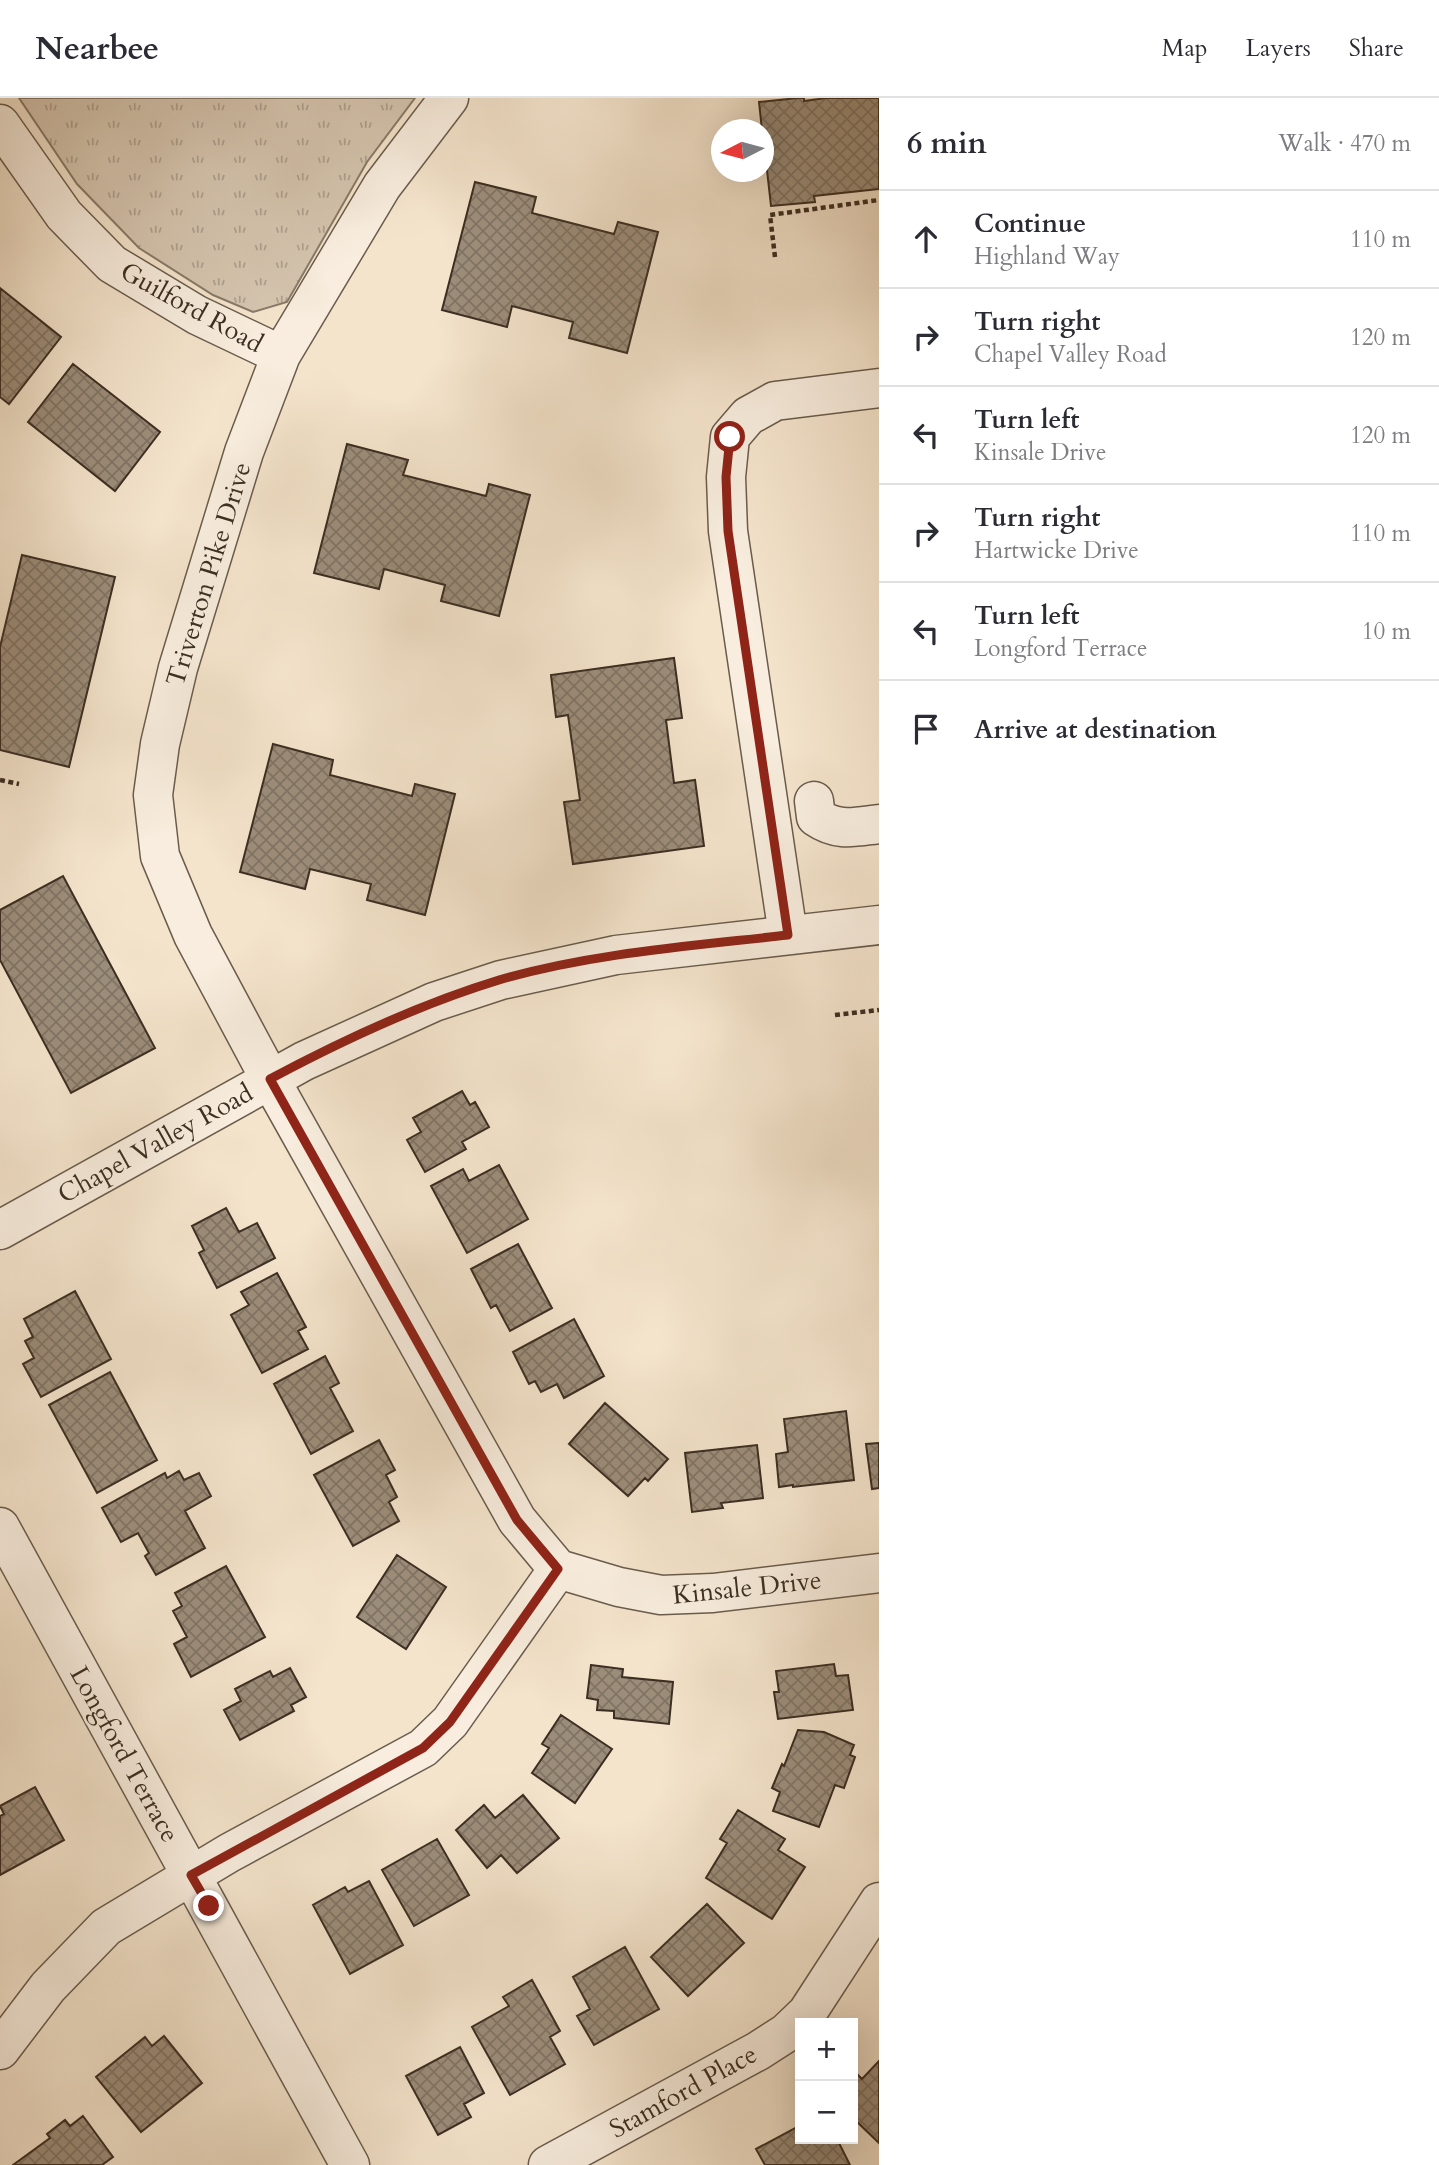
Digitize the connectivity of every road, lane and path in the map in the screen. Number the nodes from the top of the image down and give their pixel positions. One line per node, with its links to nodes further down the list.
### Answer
1 (449, 98): 5 (street, Triverton Pike Drive)
2 (2, 131): 5 (street, Guilford Road)
3 (879, 200): 4 (path)
4 (775, 257)
5 (281, 355): 15 (street, Triverton Pike Drive)
6 (879, 388): 12 (street)
7 (0, 780): 8 (path)
8 (19, 784)
9 (814, 801): 10 (street)
10 (879, 824)
11 (879, 925): 12 (street, Chapel Valley Road)
12 (788, 935): 15 (street, Chapel Valley Road)
13 (879, 1010): 14 (path)
14 (835, 1015)
15 (270, 1079): 16 (street, Chapel Valley Road); 18 (street)
16 (0, 1230)
17 (0, 1527): 20 (street, Longford Terrace)
18 (558, 1569): 19 (street, Kinsale Drive); 20 (street)
19 (879, 1573)
20 (191, 1875): 22 (street); 23 (street, Longford Terrace)
21 (879, 1902): 24 (street, Stamford Place)
22 (0, 2050)
23 (350, 2165)
24 (548, 2165)

